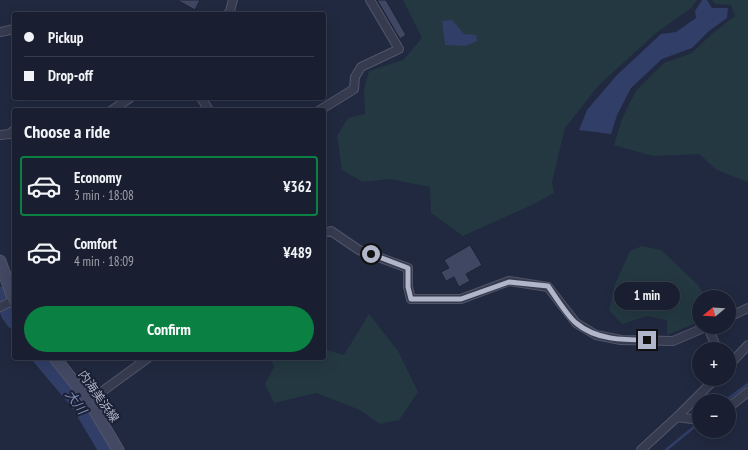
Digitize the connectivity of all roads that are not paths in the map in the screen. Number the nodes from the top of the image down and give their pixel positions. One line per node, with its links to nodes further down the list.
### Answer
1 (234, 0): 3 (street)
2 (370, 0): 8 (street)
3 (229, 12)
4 (12, 29): 5 (street)
5 (0, 32)
6 (127, 100): 7 (street)
7 (115, 108)
8 (323, 108)
9 (12, 132): 10 (street)
10 (0, 135)
11 (326, 232): 18 (street)
12 (0, 261): 13 (main road)
13 (12, 294)
14 (12, 301): 15 (street)
15 (0, 307)
16 (748, 308): 17 (street)
17 (736, 314)
18 (692, 333)
19 (748, 346): 20 (street)
20 (736, 358)
21 (58, 360): 25 (main road, 内海美浜線)
22 (145, 360): 25 (street)
23 (708, 386): 27 (street)
24 (748, 392): 26 (street)
25 (89, 401): 29 (main road, 内海美浜線)
26 (736, 401)
27 (677, 417): 28 (street); 30 (street)
28 (692, 419)
29 (118, 450)
30 (641, 450)

